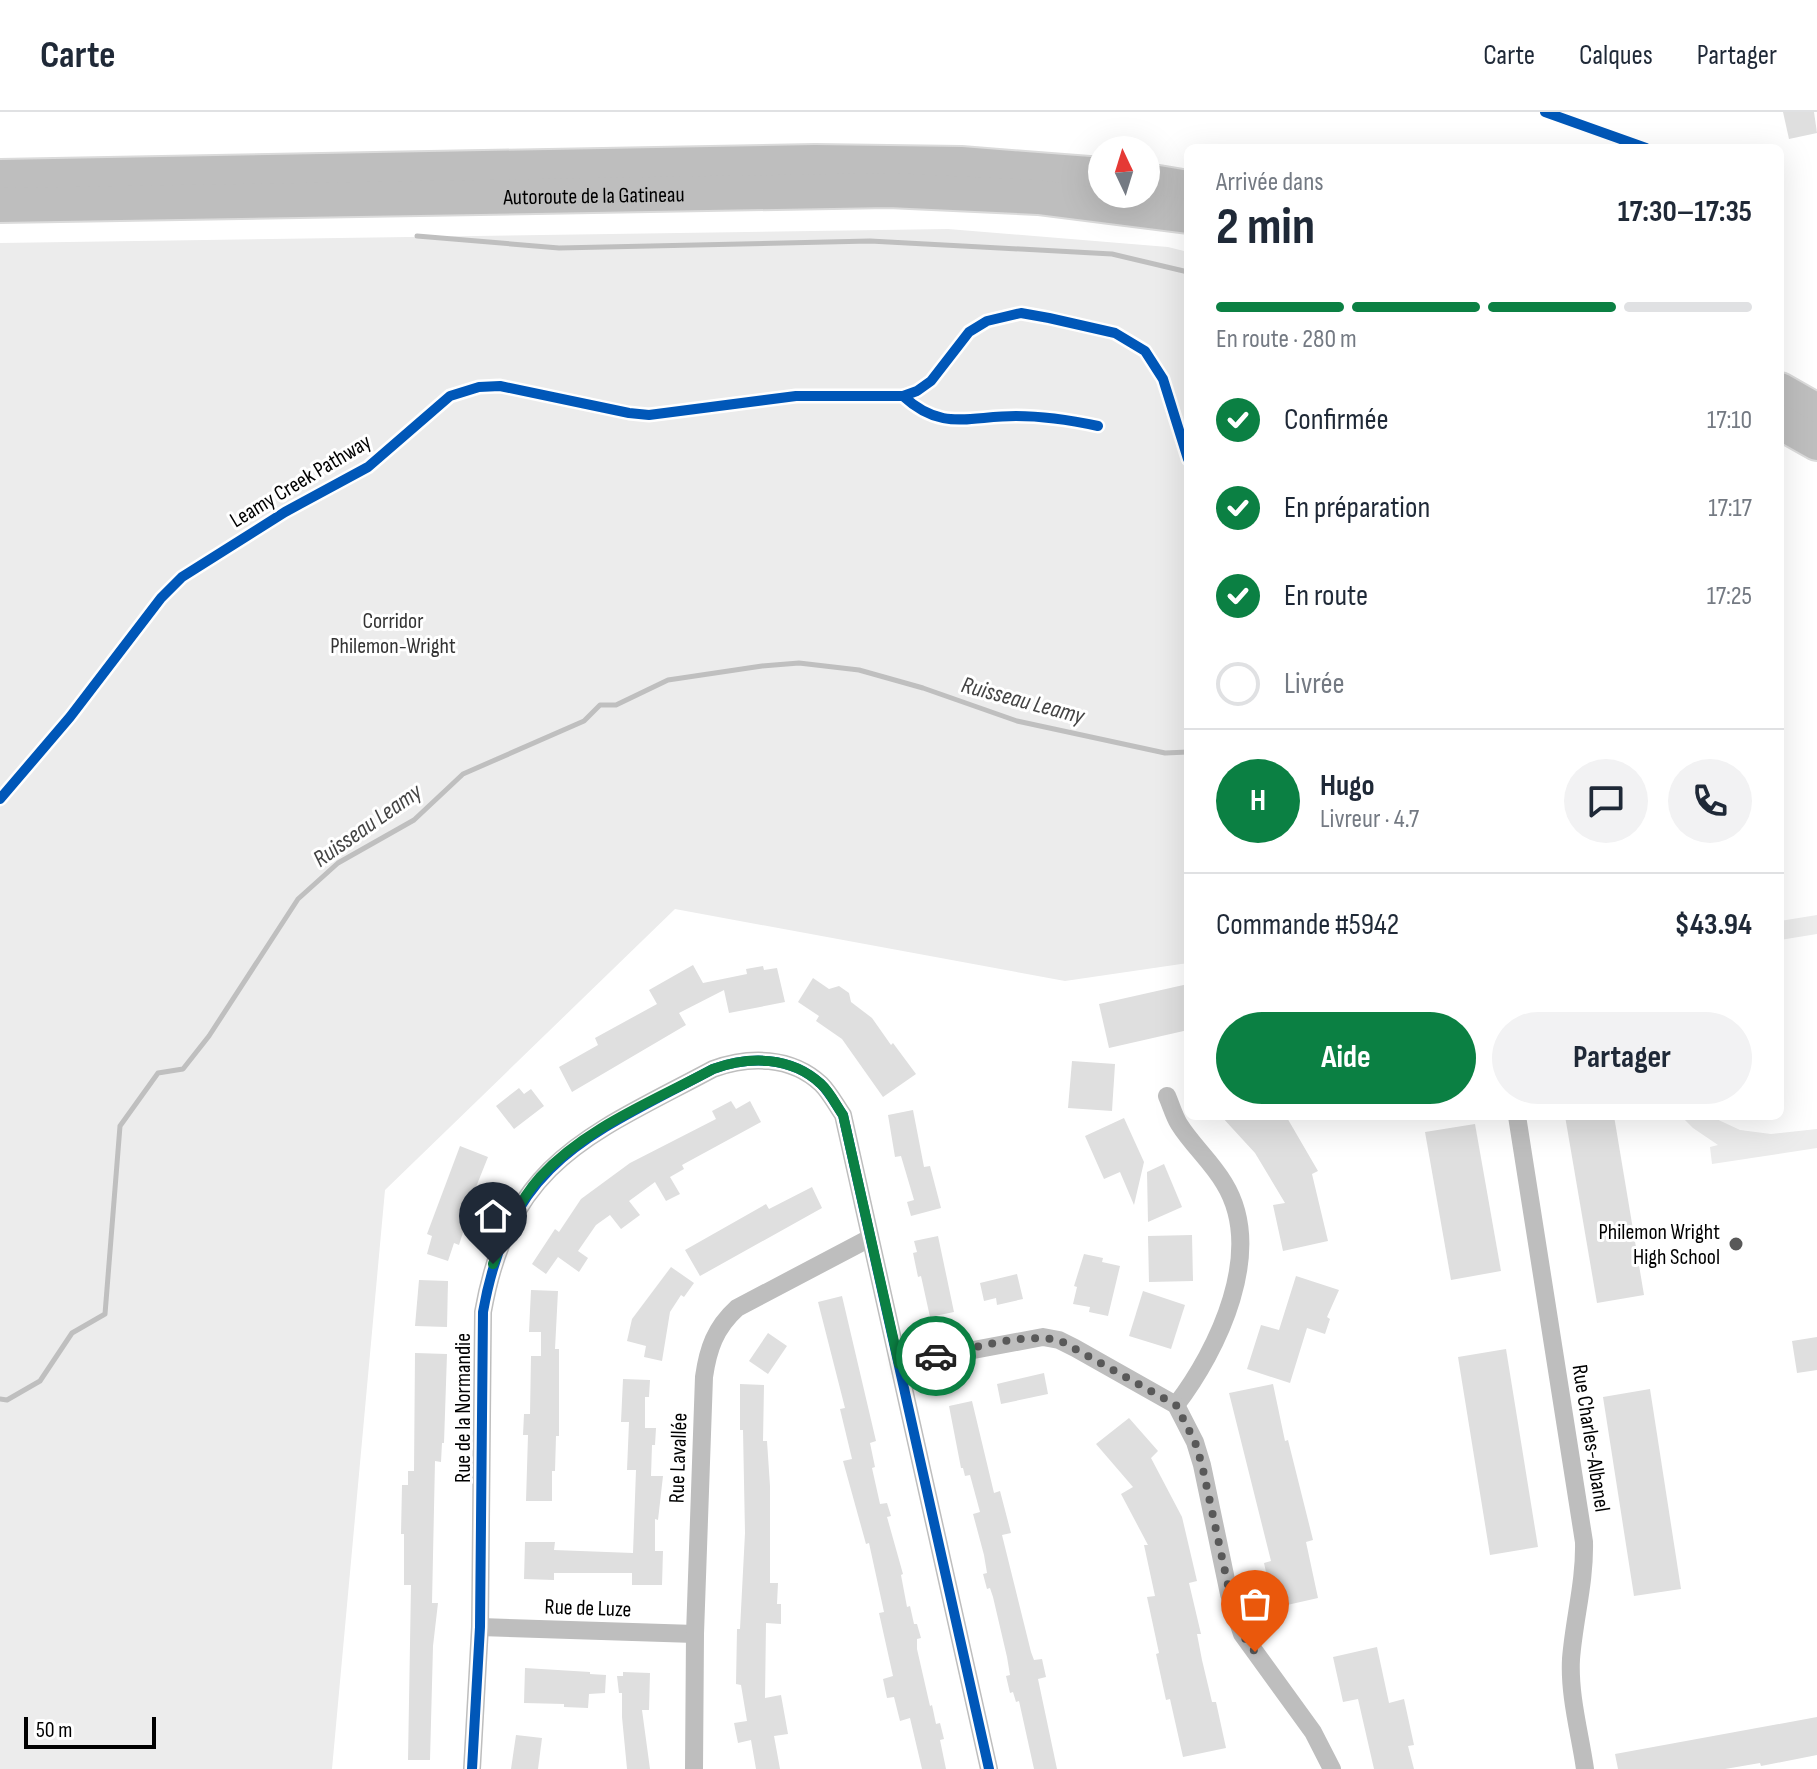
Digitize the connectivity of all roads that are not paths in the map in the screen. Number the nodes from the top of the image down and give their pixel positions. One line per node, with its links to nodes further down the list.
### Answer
1 (1088, 174): 2 (highway, Autoroute de la Gatineau)
2 (0, 177)
3 (1160, 183): 4 (highway)
4 (1184, 187)
5 (0, 205): 6 (highway, Autoroute de la Gatineau)
6 (1184, 215)
7 (1784, 392): 8 (highway)
8 (1817, 411)
9 (1784, 424): 10 (highway)
10 (1817, 443)
11 (1167, 1096): 15 (street)
12 (1518, 1120): 22 (street, Rue Charles-Albanel)
13 (870, 1238): 14 (street, Rue de la Normandie); 16 (street, Rue de la Normandie); 17 (street, Rue Lavallée)
14 (899, 1364): 15 (street); 20 (street, Rue de la Normandie)
15 (1176, 1405): 21 (street)
16 (480, 1627): 17 (street, Rue de Luze); 18 (street, Rue de la Normandie)
17 (695, 1634): 19 (street, Rue Lavallée)
18 (472, 1769)
19 (694, 1769)
20 (989, 1769)
21 (1332, 1769)
22 (1585, 1769)

